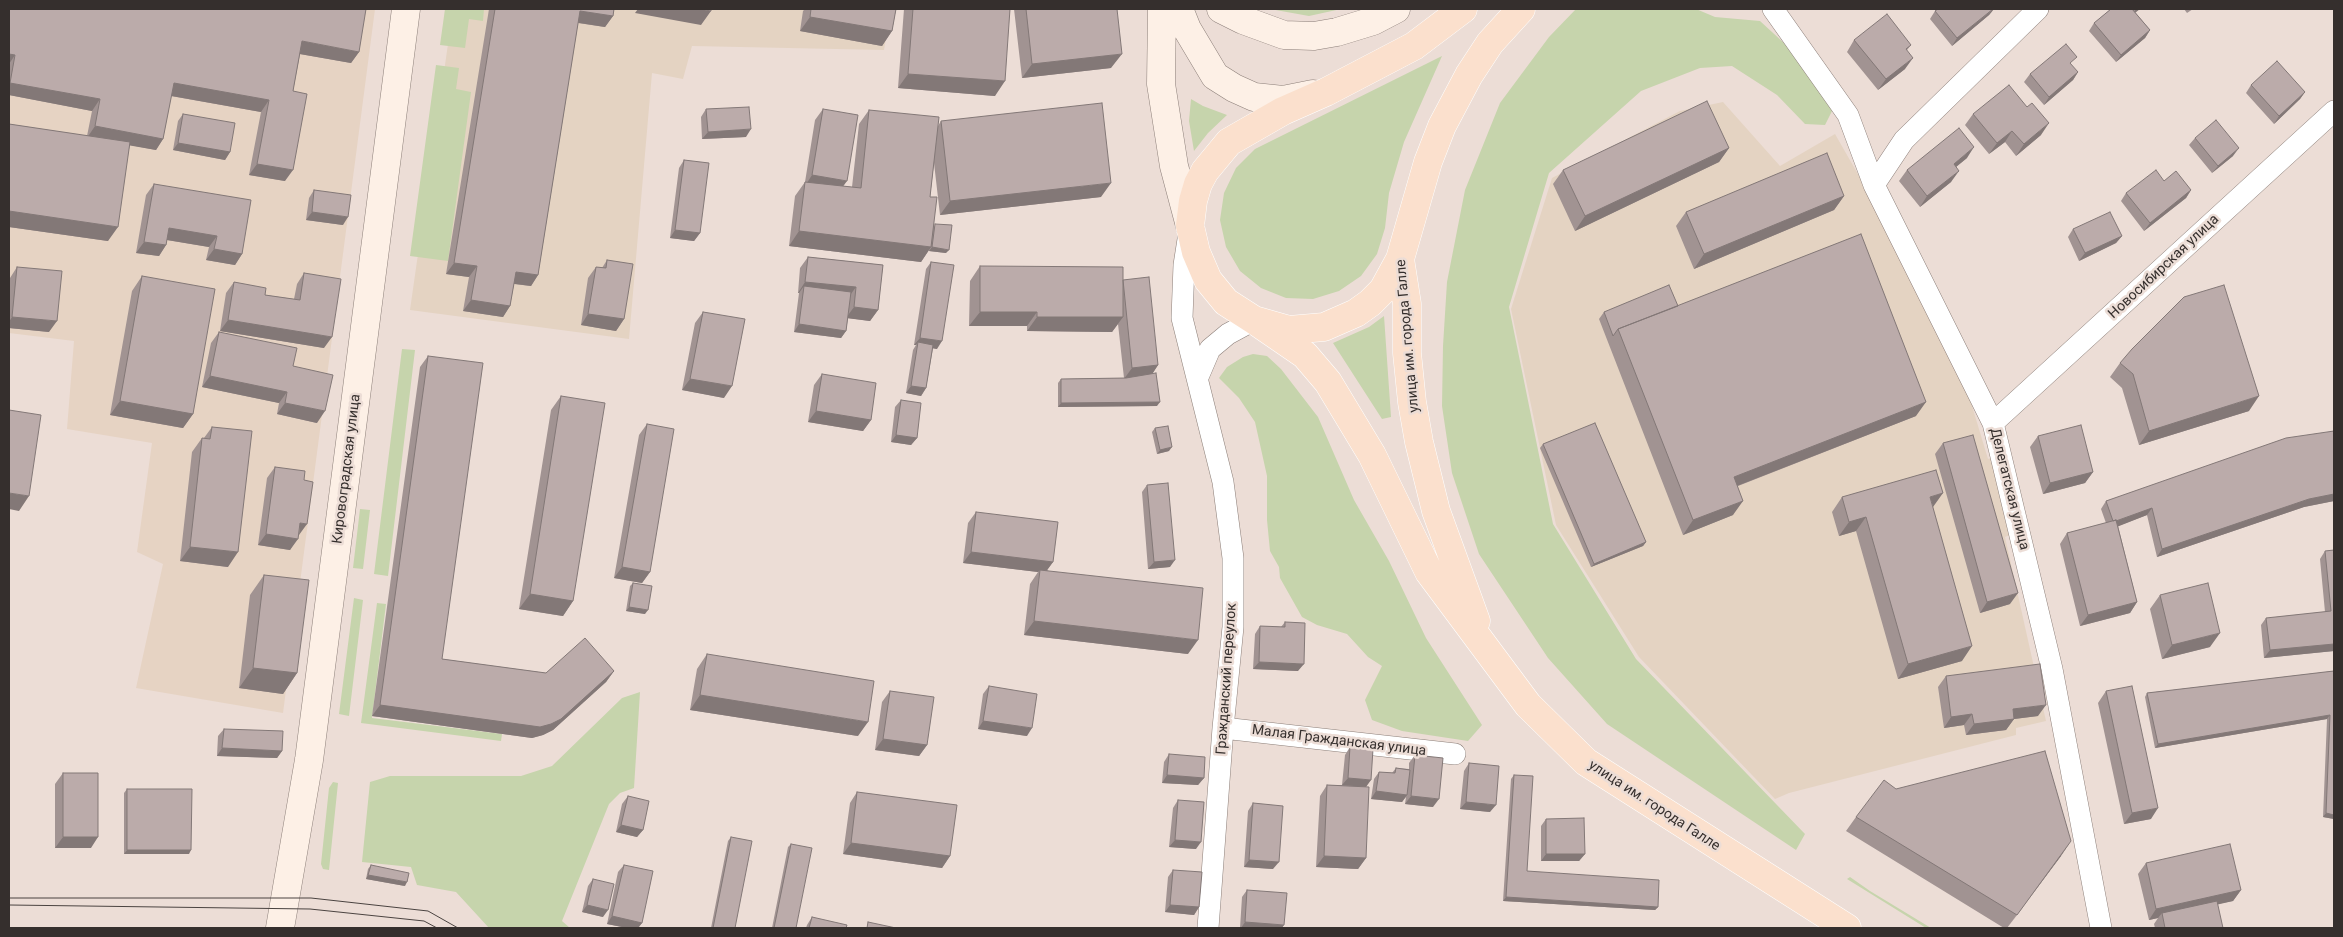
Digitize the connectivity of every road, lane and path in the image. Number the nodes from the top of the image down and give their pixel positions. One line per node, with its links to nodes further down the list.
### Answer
1 (406, 9): 21 (street, Кировоградская улица)
2 (1162, 9): 13 (street)
3 (1178, 9): 10 (street)
4 (1221, 9): 5 (street)
5 (1396, 9)
6 (1463, 9): 10 (main road)
7 (1521, 9): 14 (main road, улица им. города Галле)
8 (1773, 9): 12 (street, Делегатская улица)
9 (2038, 9): 12 (street)
10 (1326, 92): 13 (main road)
11 (2334, 111): 17 (street, Новосибирская улица)
12 (1874, 185): 17 (street, Делегатская улица)
13 (1190, 226): 15 (main road); 16 (street, Гражданский переулок)
14 (1400, 259): 15 (main road); 18 (main road, улица им. города Галле)
15 (1254, 320): 16 (street); 18 (main road, улица им. города Галле)
16 (1198, 377): 19 (street, Гражданский переулок)
17 (1993, 423): 24 (street, Делегатская улица)
18 (1488, 653): 23 (main road, улица им. города Галле)
19 (1223, 728): 20 (street, Малая Гражданская улица); 22 (street, Гражданский переулок)
20 (1455, 754)
21 (280, 928)
22 (1208, 928)
23 (1847, 928)
24 (2101, 928)

